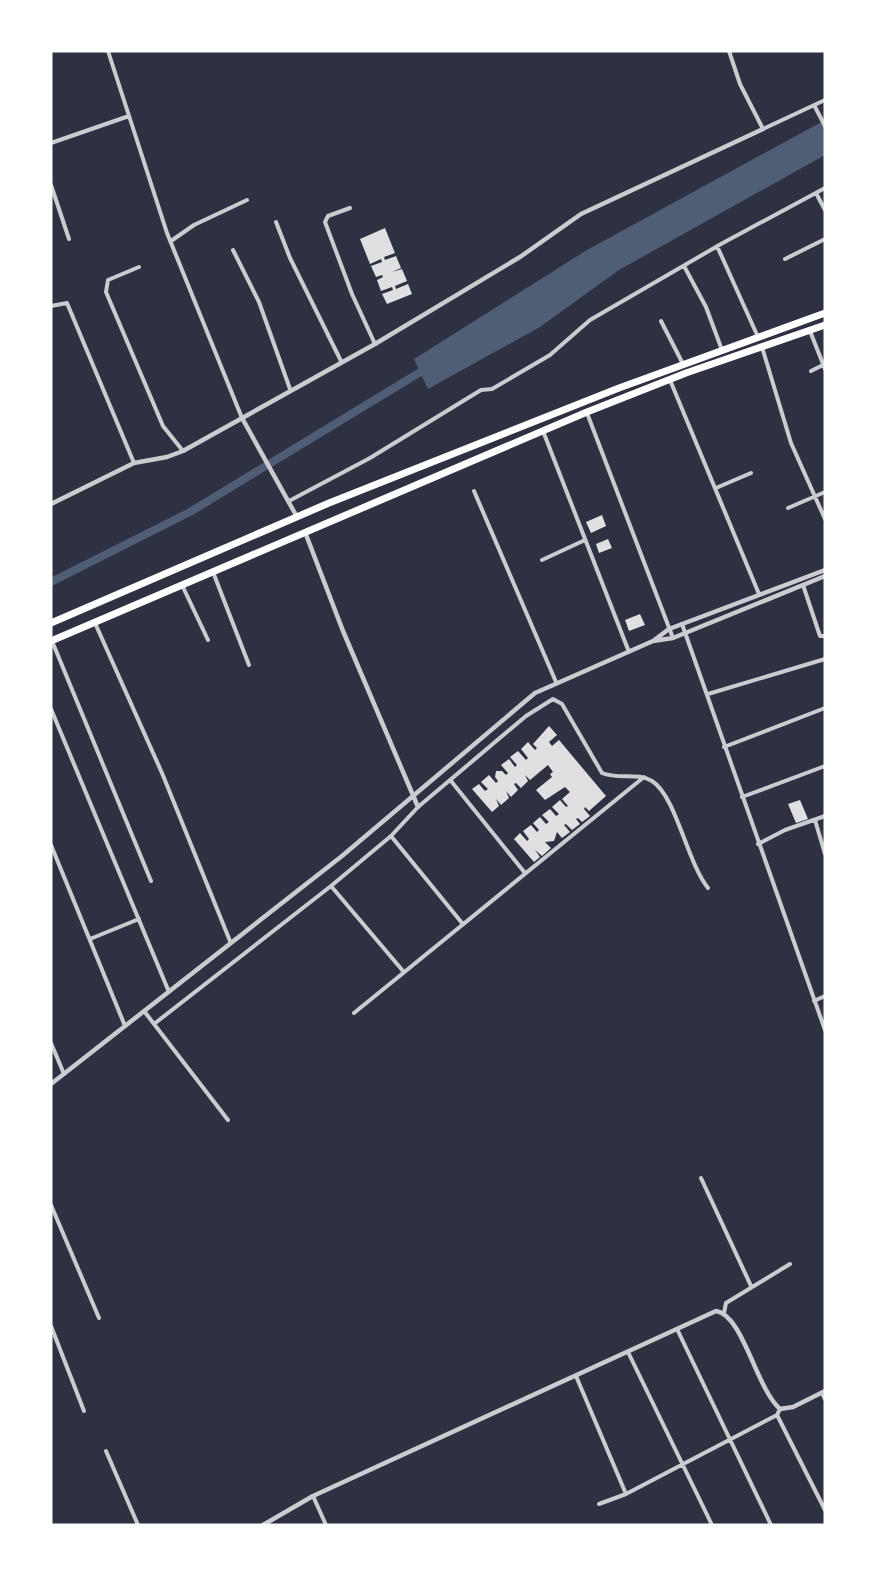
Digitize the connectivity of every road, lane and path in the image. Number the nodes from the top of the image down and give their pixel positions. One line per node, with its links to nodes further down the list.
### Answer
1 (108, 51): 5 (street)
2 (729, 51): 7 (street)
3 (825, 100): 4 (street)
4 (814, 105): 6 (street); 7 (street)
5 (129, 116): 8 (street); 18 (street)
6 (825, 126)
7 (763, 129): 30 (street)
8 (51, 143)
9 (51, 185): 16 (street)
10 (825, 188): 11 (street)
11 (816, 193): 14 (street); 19 (street)
12 (247, 200): 18 (street)
13 (350, 208): 30 (street)
14 (825, 210)
15 (276, 222): 33 (street)
16 (69, 239)
17 (825, 239): 21 (street)
18 (171, 242): 40 (street)
19 (717, 246): 22 (street); 29 (street)
20 (233, 250): 38 (street)
21 (785, 259)
22 (684, 266): 32 (street); 49 (street)
23 (139, 267): 42 (street)
24 (51, 306): 43 (street)
25 (825, 313): 29 (highway)
26 (661, 321): 34 (street)
27 (825, 325): 28 (highway)
28 (809, 330): 31 (highway); 35 (street)
29 (758, 337): 32 (highway)
30 (375, 344): 33 (street)
31 (762, 346): 37 (highway); 48 (street)
32 (722, 350): 34 (highway)
33 (341, 361): 38 (street)
34 (682, 364): 52 (highway)
35 (824, 367): 36 (street)
36 (811, 371)
37 (670, 380): 39 (highway); 45 (street)
38 (290, 389): 40 (street)
39 (587, 412): 41 (highway); 66 (street)
40 (242, 418): 42 (street); 49 (street)
41 (543, 431): 54 (highway); 55 (street)
42 (183, 451): 43 (street)
43 (134, 463): 50 (street)
44 (751, 473): 45 (street)
45 (716, 488): 62 (street)
46 (474, 490): 76 (street)
47 (825, 492): 48 (street)
48 (814, 497): 51 (street); 53 (street)
49 (289, 501): 52 (street)
50 (51, 504)
51 (788, 508)
52 (297, 517): 64 (highway)
53 (825, 519)
54 (306, 532): 58 (highway); 85 (street)
55 (585, 540): 56 (street); 73 (street)
56 (542, 560)
57 (825, 570): 62 (street)
58 (212, 571): 60 (highway); 75 (street)
59 (825, 576): 61 (street)
60 (182, 584): 63 (highway); 70 (street)
61 (803, 585): 67 (street); 68 (street)
62 (759, 594): 65 (street)
63 (95, 622): 71 (highway); 99 (street)
64 (51, 623)
65 (682, 624): 66 (street); 67 (street)
66 (669, 629): 69 (street); 72 (street)
67 (685, 634): 69 (street); 77 (street)
68 (825, 636)
69 (674, 638): 72 (street)
70 (208, 640)
71 (52, 641): 93 (street)
72 (654, 641): 73 (street)
73 (628, 652): 76 (street)
74 (825, 659): 77 (street)
75 (249, 665)
76 (556, 682): 99 (street)
77 (708, 694): 80 (street)
78 (825, 708): 80 (street)
79 (51, 709): 96 (street)
80 (724, 747): 84 (street)
81 (825, 766): 84 (street)
82 (644, 777): 83 (street); 92 (street); 95 (street)
83 (451, 781): 85 (street); 92 (street)
84 (742, 797): 89 (street)
85 (418, 807): 88 (street)
86 (825, 816): 87 (street)
87 (816, 820): 89 (street); 91 (street)
88 (391, 836): 94 (street); 97 (street)
89 (758, 844): 103 (street)
90 (51, 845): 98 (street)
91 (825, 854)
92 (525, 873): 97 (street)
93 (151, 881)
94 (330, 886): 100 (street); 106 (street)
95 (708, 888)
96 (139, 919): 98 (street); 101 (street)
97 (462, 923): 100 (street)
98 (90, 939): 107 (street)
99 (230, 941): 101 (street)
100 (403, 971): 105 (street)
101 (169, 992): 104 (street)
102 (825, 996): 103 (street)
103 (813, 1001): 108 (street)
104 (144, 1011): 106 (street); 107 (street)
105 (354, 1013)
106 (154, 1024): 112 (street)
107 (125, 1026): 110 (street)
108 (825, 1030)
109 (51, 1042): 110 (street)
110 (64, 1074): 111 (street)
111 (51, 1084)
112 (228, 1120)
113 (701, 1178): 116 (street)
114 (51, 1205): 118 (street)
115 (790, 1264): 116 (street)
116 (751, 1286): 117 (street)
117 (724, 1313): 120 (street); 125 (street)
118 (99, 1318)
119 (51, 1326): 126 (street)
120 (677, 1329): 121 (street); 128 (street)
121 (628, 1352): 122 (street); 130 (street)
122 (576, 1376): 131 (street); 132 (street)
123 (823, 1392): 124 (street); 125 (street)
124 (825, 1399)
125 (780, 1409): 127 (street)
126 (84, 1411)
127 (777, 1415): 128 (street); 134 (street)
128 (731, 1439): 130 (street); 139 (street)
129 (105, 1451): 135 (street)
130 (683, 1464): 131 (street); 138 (street)
131 (626, 1494): 133 (street)
132 (313, 1496): 136 (street); 137 (street)
133 (599, 1504)
134 (825, 1510)
135 (138, 1525)
136 (263, 1525)
137 (326, 1525)
138 (711, 1525)
139 (771, 1525)

